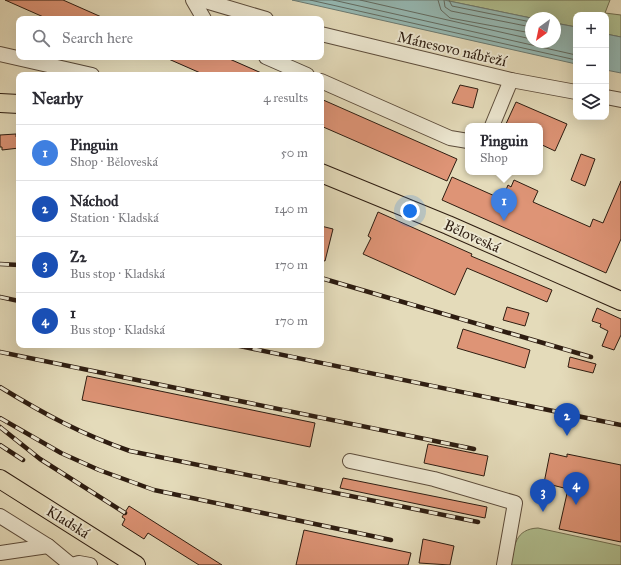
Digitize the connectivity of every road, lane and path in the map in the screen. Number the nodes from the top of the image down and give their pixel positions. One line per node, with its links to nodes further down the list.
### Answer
1 (193, 0): 3 (street)
2 (202, 0): 4 (street)
3 (202, 16)
4 (256, 16)
5 (324, 35): 12 (street, Mánesovo nábřeží)
6 (0, 54): 7 (street)
7 (16, 58)
8 (26, 60): 10 (street)
9 (273, 60): 11 (street)
10 (79, 72)
11 (300, 72)
12 (511, 80): 14 (street, Mánesovo nábřeží); 19 (street)
13 (324, 82): 20 (street)
14 (573, 91)
15 (609, 98): 16 (street)
16 (621, 100)
17 (0, 103): 18 (main road)
18 (16, 104)
19 (493, 123)
20 (465, 140)
21 (324, 174): 22 (main road, Běloveská)
22 (621, 302)
23 (350, 462): 31 (street)
24 (0, 479): 30 (main road, Kladská)
25 (0, 516): 26 (street)
26 (48, 546): 27 (street); 28 (street)
27 (0, 553)
28 (72, 565): 29 (street)
29 (90, 565)
30 (136, 565)
31 (504, 565)

